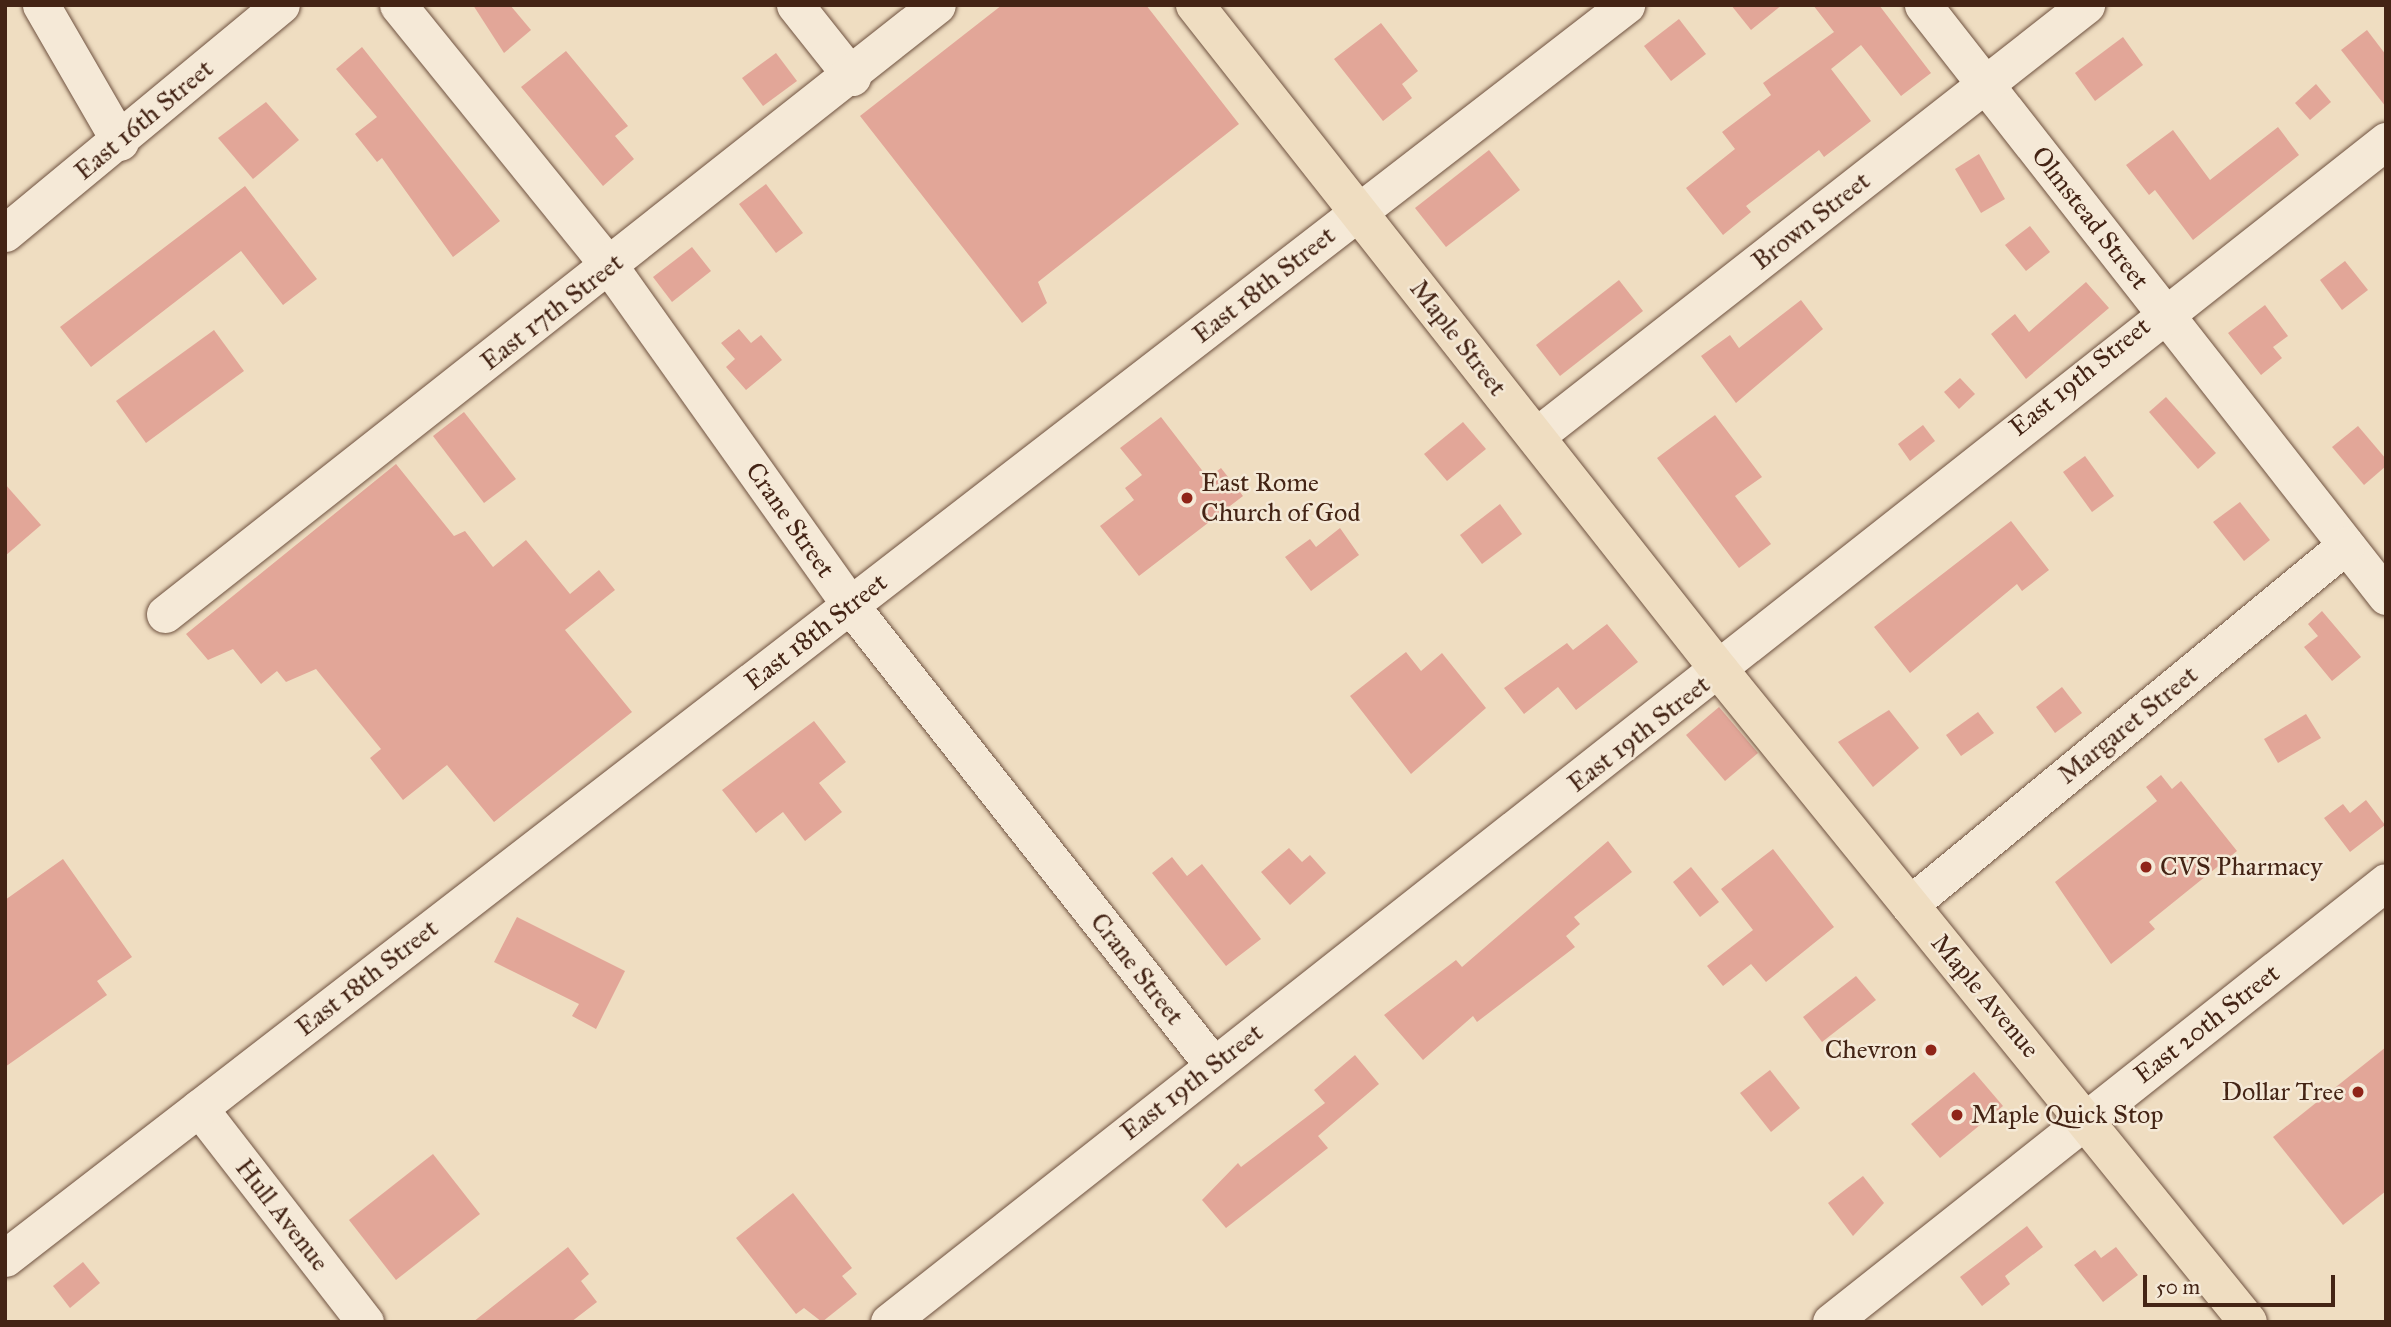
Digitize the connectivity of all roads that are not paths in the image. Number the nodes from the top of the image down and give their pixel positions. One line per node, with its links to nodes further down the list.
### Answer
1 (41, 5): 13 (street)
2 (281, 5): 13 (street, East 16th Street)
3 (398, 5): 16 (street, Crane Street)
4 (795, 5): 10 (street)
5 (937, 5): 10 (street, East 17th Street)
6 (1195, 5): 14 (main road, Maple Street)
7 (1626, 5): 14 (street, East 18th Street)
8 (1923, 5): 11 (street, Olmstead Street)
9 (2087, 5): 11 (street, Brown Street)
10 (852, 77): 16 (street, East 17th Street)
11 (1986, 85): 17 (street, Olmstead Street); 18 (street, Brown Street)
12 (2386, 141): 17 (street, East 19th Street)
13 (120, 142): 15 (street, East 16th Street)
14 (1358, 212): 18 (main road, Maple Street); 21 (street, East 18th Street)
15 (5, 233)
16 (610, 267): 21 (street, Crane Street); 22 (street, East 17th Street)
17 (2162, 311): 19 (street, Olmstead Street); 23 (street, East 19th Street)
18 (1535, 436): 23 (main road, Maple Street)
19 (2346, 545): 20 (street, Olmstead Street); 25 (street, Margaret Street)
20 (2386, 596)
21 (850, 605): 26 (street, Crane Street); 27 (street, East 18th Street)
22 (165, 614)
23 (1720, 671): 25 (main road, Maple Avenue); 26 (street, East 19th Street)
24 (2386, 881): 28 (street, East 20th Street)
25 (1909, 905): 28 (main road, Maple Avenue)
26 (1213, 1065): 31 (street, East 19th Street)
27 (199, 1108): 29 (street, East 18th Street); 30 (street, Hull Avenue)
28 (2087, 1119): 32 (street, East 20th Street); 33 (main road, Maple Avenue)
29 (5, 1258)
30 (365, 1322)
31 (889, 1322)
32 (1830, 1322)
33 (2248, 1322)

